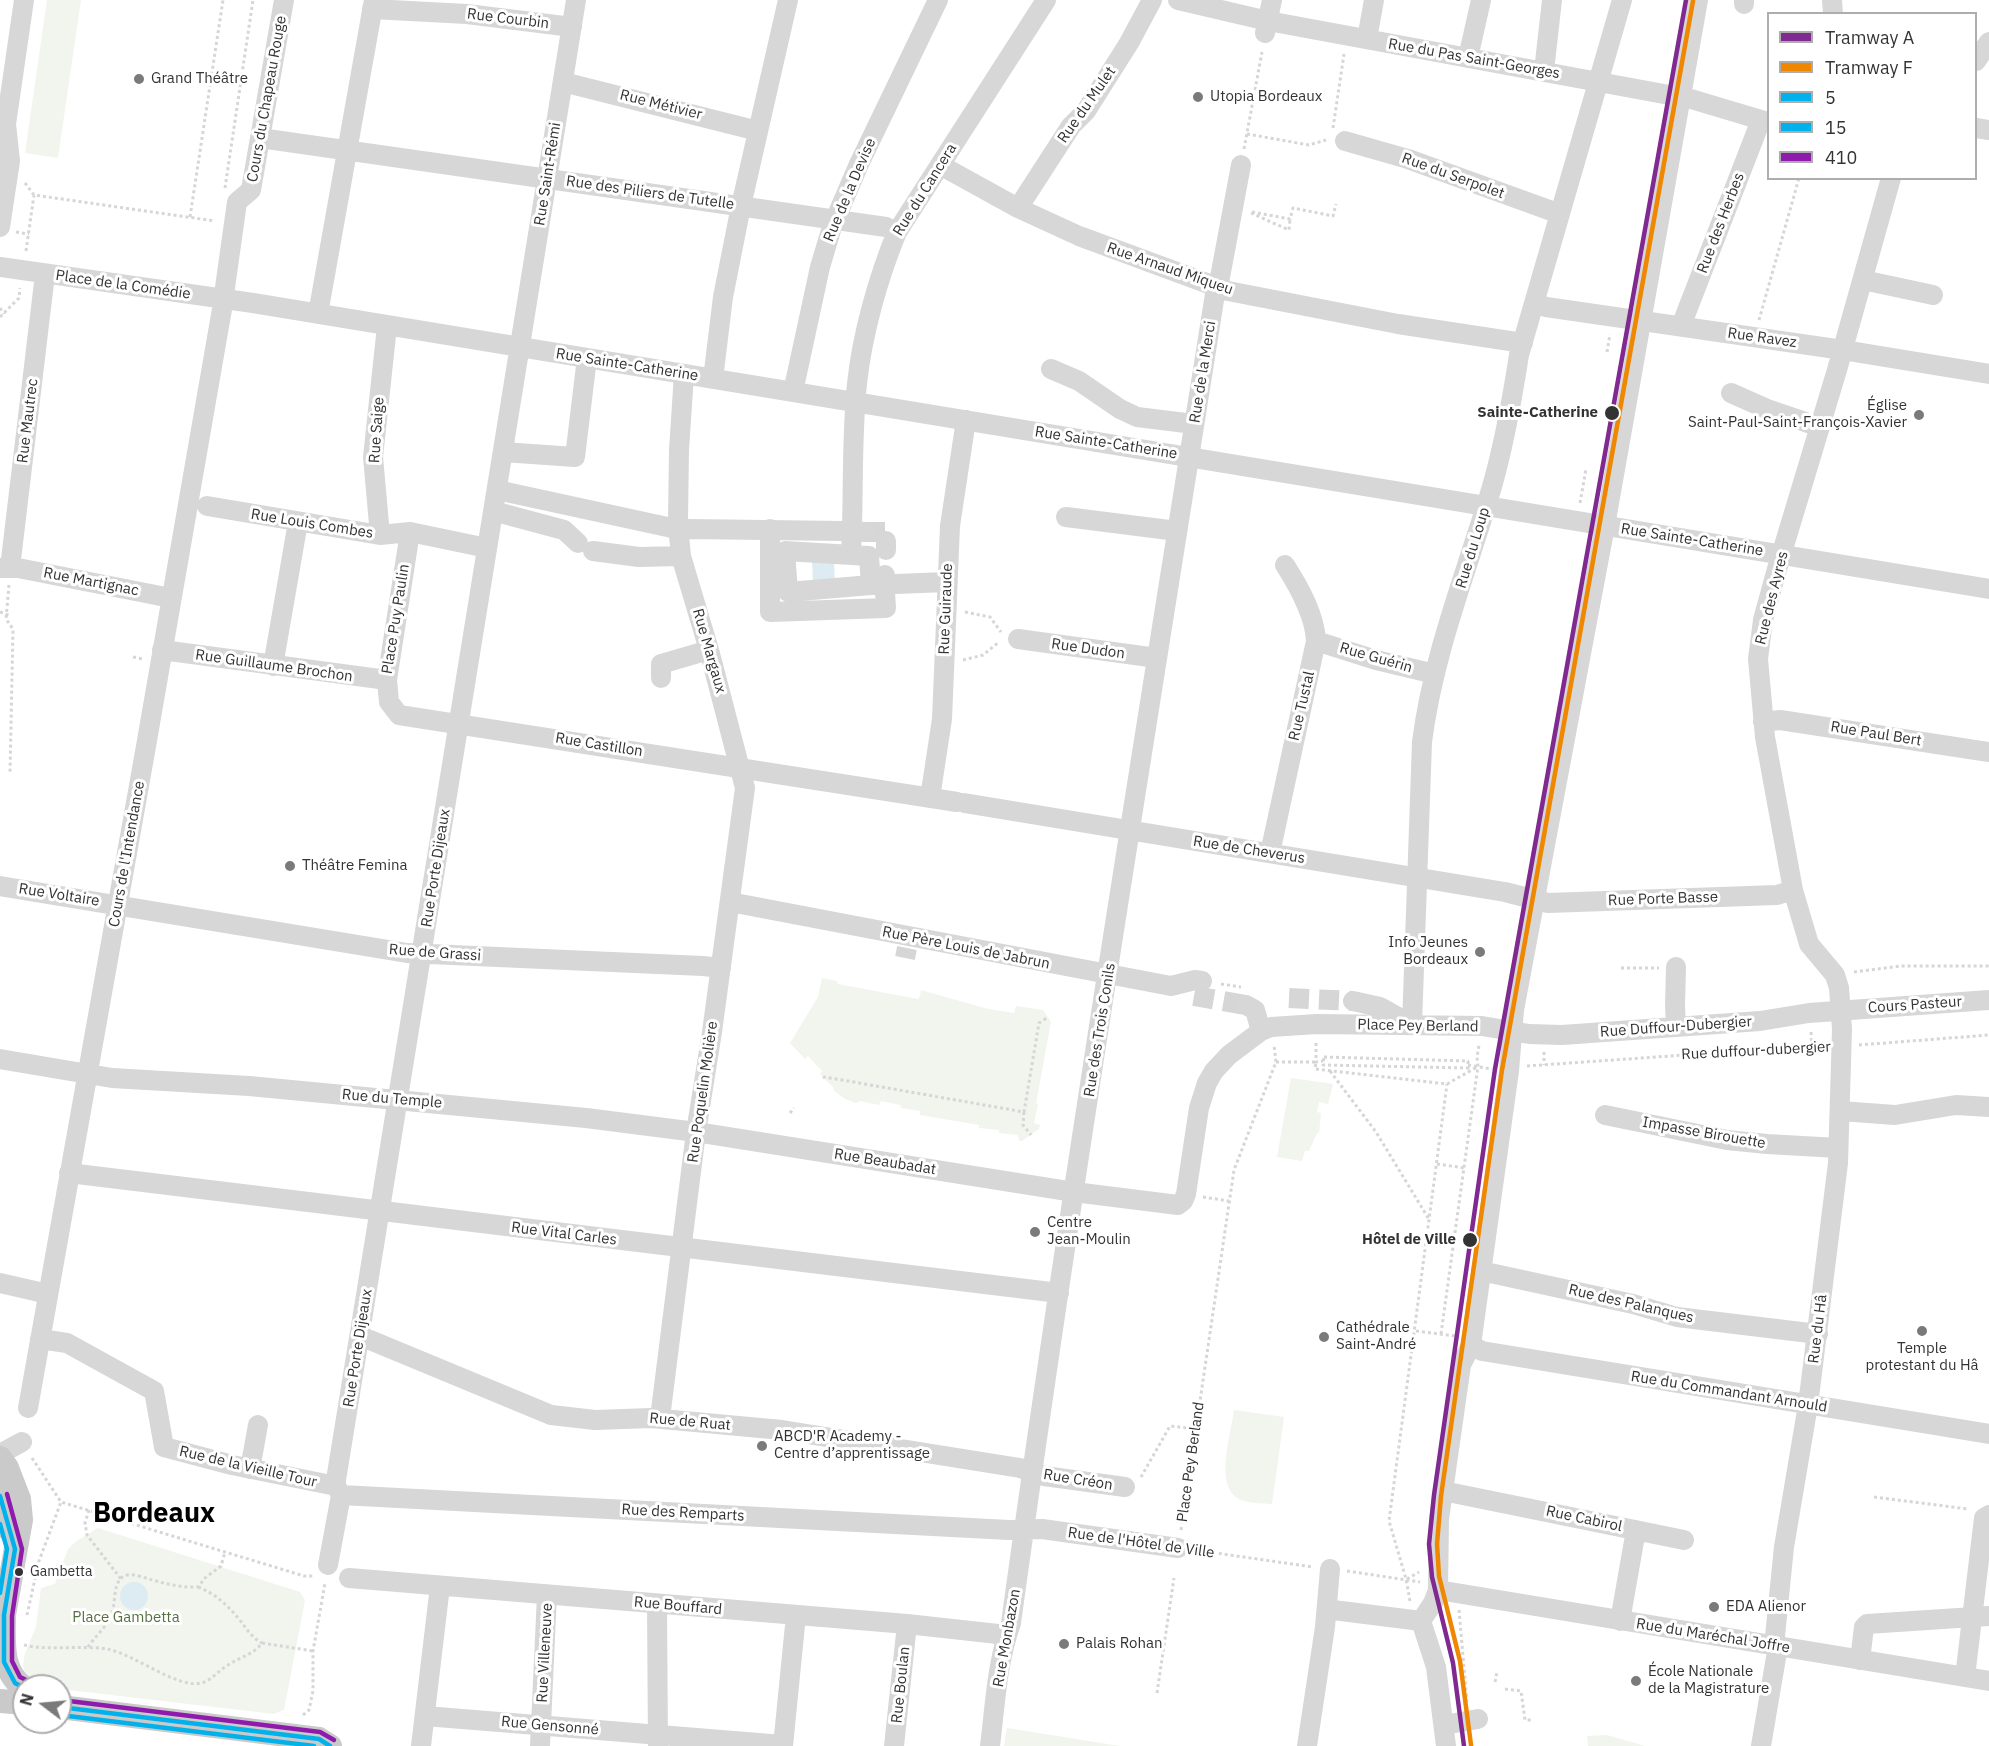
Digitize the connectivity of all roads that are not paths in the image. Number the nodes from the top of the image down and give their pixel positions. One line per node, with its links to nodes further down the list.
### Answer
1 (24, 0): 29 (street)
2 (284, 0): 30 (street, Cours du Chapeau Rouge)
3 (576, 0): 17 (street, Rue Saint-Rémi)
4 (788, 0): 28 (street)
5 (938, 0): 41 (street, Rue de la Devise)
6 (1046, 0): 33 (street, Rue du Cancera)
7 (1152, 0): 39 (street, Rue du Mulet)
8 (1178, 0): 18 (street, Rue du Pas Saint-Georges)
9 (1272, 0): 18 (street)
10 (1374, 0): 19 (street)
11 (1481, 0): 21 (street)
12 (1552, 0): 23 (street)
13 (1622, 0): 24 (street, Rue du Loup)
14 (1698, 0): 26 (street)
15 (373, 5): 16 (street, Rue Courbin); 32 (street)
16 (418, 6): 17 (street, Rue Courbin)
17 (572, 27): 25 (street, Rue Saint-Rémi)
18 (1267, 27): 19 (street, Rue du Pas Saint-Georges)
19 (1367, 39): 21 (street, Rue du Pas Saint-Georges)
20 (1989, 42): 22 (street)
21 (1468, 58): 23 (street, Rue du Pas Saint-Georges)
22 (1977, 60)
23 (1544, 71): 24 (street, Rue du Pas Saint-Georges)
24 (1598, 81): 26 (street, Rue du Pas Saint-Georges); 40 (street, Rue du Loup)
25 (563, 82): 28 (street, Rue Métivier); 35 (street, Rue Saint-Rémi)
26 (1680, 98): 27 (street, Rue du Pas Saint-Georges); 52 (street)
27 (1765, 121): 54 (street, Rue des Herbes)
28 (758, 130): 38 (street)
29 (3, 131): 37 (street)
30 (260, 138): 32 (street, Rue des Piliers de Tutelle); 49 (street, Cours du Chapeau Rouge)
31 (1345, 141): 40 (street, Rue du Serpolet)
32 (346, 150): 35 (street, Rue des Piliers de Tutelle); 51 (street)
33 (940, 165): 39 (street, Rue Arnaud Miqueu); 43 (street, Rue du Cancera)
34 (1241, 165): 47 (street, Rue de la Merci)
35 (547, 179): 38 (street, Rue des Piliers de Tutelle); 56 (street, Rue Saint-Rémi)
36 (1890, 180): 46 (street, Rue des Ayres)
37 (2, 195): 42 (street)
38 (741, 206): 41 (street, Rue des Piliers de Tutelle); 62 (street)
39 (1018, 208): 47 (street, Rue Arnaud Miqueu)
40 (1560, 214): 50 (street, Rue du Loup)
41 (835, 220): 43 (street, Rue des Piliers de Tutelle); 63 (street, Rue de la Devise)
42 (0, 227)
43 (897, 232): 65 (street, Rue du Cancera)
44 (0, 267): 45 (street, Place de la Comédie)
45 (45, 274): 49 (street, Place de la Comédie); 88 (street, Rue Mautrec)
46 (1863, 280): 48 (street); 57 (street, Rue des Ayres)
47 (1218, 288): 55 (street, Rue Arnaud Miqueu); 67 (street, Rue de la Merci)
48 (1933, 295)
49 (223, 299): 51 (street, Rue Sainte-Catherine); 92 (street, Cours de l'Intendance)
50 (1534, 303): 52 (street, Rue Ravez); 55 (street, Rue du Loup)
51 (318, 314): 53 (street, Rue Sainte-Catherine)
52 (1641, 320): 54 (street, Rue Ravez); 77 (street)
53 (387, 326): 56 (street, Rue Sainte-Catherine); 82 (street, Rue Saige)
54 (1681, 326): 57 (street, Rue Ravez)
55 (1523, 344): 73 (street, Rue du Loup)
56 (520, 347): 58 (street, Rue Sainte-Catherine); 69 (street, Rue Porte Dijeaux)
57 (1843, 350): 61 (street, Rue Ravez); 68 (street, Rue des Ayres)
58 (587, 358): 60 (street, Rue Sainte-Catherine); 69 (street)
59 (1051, 369): 67 (street)
60 (684, 374): 62 (street, Rue Sainte-Catherine); 83 (street, Rue Margaux)
61 (1989, 374)
62 (713, 379): 63 (street, Rue Sainte-Catherine)
63 (793, 392): 65 (street, Rue Sainte-Catherine)
64 (1731, 393): 68 (street)
65 (856, 403): 66 (street, Rue Sainte-Catherine); 84 (street, Rue du Cancera)
66 (966, 420): 70 (street, Rue Sainte-Catherine); 89 (street, Rue Guiraude)
67 (1194, 424): 70 (street, Rue de la Merci)
68 (1820, 427): 86 (street, Rue des Ayres)
69 (503, 452): 71 (street, Rue Porte Dijeaux)
70 (1189, 457): 73 (street, Rue Sainte-Catherine); 79 (street, Rue de la Merci)
71 (497, 490): 74 (street, Rue Porte Dijeaux); 83 (street)
72 (207, 506): 76 (street, Rue Louis Combes)
73 (1486, 506): 77 (street, Rue Sainte-Catherine); 99 (street, Rue du Loup)
74 (494, 511): 83 (street); 85 (street, Rue Porte Dijeaux)
75 (1066, 517): 79 (street)
76 (298, 522): 82 (street, Rue Louis Combes); 98 (street)
77 (1605, 526): 86 (street, Rue Sainte-Catherine); 112 (street)
78 (770, 529): 83 (street); 84 (street); 90 (street)
79 (1177, 531): 97 (street, Rue des Trois Conils)
80 (410, 532): 82 (street, Rue Louis Combes); 85 (street, Rue Louis Combes); 101 (street, Place Puy Paulin)
81 (865, 532): 84 (street, bridge)
82 (380, 535)
83 (680, 536): 96 (street, Rue Margaux)
84 (844, 545): 90 (street); 90 (street)
85 (487, 548): 103 (street, Rue Porte Dijeaux)
86 (1781, 555): 91 (street, Rue Sainte-Catherine); 102 (street, Rue des Ayres)
87 (1285, 565): 94 (street, Rue Tustal)
88 (5, 568): 92 (street, Rue Martignac)
89 (946, 582): 90 (street); 106 (street, Rue Guiraude)
90 (880, 584)
91 (1989, 589)
92 (171, 598): 95 (street, Cours de l'Intendance)
93 (1018, 639): 97 (street, Rue Dudon)
94 (1316, 641): 99 (street, Rue Guérin); 108 (street, Rue Tustal)
95 (162, 650): 98 (street, Rue Guillaume Brochon); 114 (street, Cours de l'Intendance)
96 (709, 650): 100 (street); 105 (street, Rue Margaux)
97 (1157, 658): 107 (street, Rue des Trois Conils)
98 (273, 666): 101 (street, Rue Guillaume Brochon)
99 (1435, 674): 109 (street, Rue du Loup)
100 (661, 678)
101 (387, 680): 103 (street, Place Puy Paulin)
102 (1762, 722): 104 (street, Rue Paul Bert); 111 (street, Rue des Ayres)
103 (459, 724): 105 (street, Rue Castillon); 115 (street, Rue Porte Dijeaux)
104 (1989, 752)
105 (739, 767): 106 (street, Rue de Cheverus); 113 (street, Rue Poquelin Molière)
106 (930, 798): 107 (street, Rue de Cheverus)
107 (1131, 830): 108 (street, Rue de Cheverus); 118 (street, Rue des Trois Conils)
108 (1270, 853): 109 (street, Rue de Cheverus)
109 (1418, 878): 112 (street, Rue de Cheverus); 124 (street, Rue du Loup)
110 (0, 886): 114 (street, Rue Voltaire)
111 (1793, 890): 112 (street, Rue Porte Basse); 122 (street, Rue des Ayres)
112 (1534, 900): 127 (street)
113 (730, 902): 117 (street, Rue Poquelin Molière); 118 (street, Rue Père Louis de Jabrun)
114 (117, 904): 115 (street, Rue de Grassi); 129 (street, Cours de l'Intendance)
115 (422, 954): 117 (street, Rue de Grassi); 130 (street, Rue Porte Dijeaux)
116 (1676, 967): 125 (street)
117 (721, 968): 134 (street, Rue Poquelin Molière)
118 (1108, 975): 119 (street, Rue Père Louis de Jabrun); 137 (street, Rue des Trois Conils)
119 (1202, 981)
120 (1989, 1000): 122 (street, Cours Pasteur)
121 (1353, 1001): 124 (street)
122 (1840, 1004): 125 (street, Rue Duffour-Dubergier); 132 (street, Rue du Hâ)
123 (1246, 1005): 126 (street)
124 (1412, 1025): 126 (street, Place Pey Berland); 127 (street, Place Pey Berland)
125 (1676, 1027): 127 (street, Rue Duffour-Dubergier)
126 (1261, 1031): 138 (street, Place Pey Berland)
127 (1511, 1031): 141 (street)
128 (0, 1059): 129 (street, Rue du Temple)
129 (87, 1074): 130 (street, Rue du Temple); 136 (street, Cours de l'Intendance)
130 (398, 1100): 134 (street, Rue du Temple); 139 (street, Rue Porte Dijeaux)
131 (1989, 1107): 132 (street)
132 (1840, 1111): 135 (street, Rue du Hâ)
133 (1605, 1115): 135 (street, Impasse Birouette)
134 (696, 1132): 137 (street, Rue Beaubadat); 140 (street, Rue Poquelin Molière)
135 (1838, 1148): 145 (street, Rue du Hâ)
136 (69, 1173): 139 (street, Rue Vital Carles); 143 (street, Cours de l'Intendance)
137 (1074, 1191): 138 (street, Rue Beaubadat); 144 (street, Rue des Trois Conils)
138 (1167, 1204)
139 (380, 1212): 140 (street, Rue Vital Carles); 147 (street, Rue Porte Dijeaux)
140 (682, 1248): 144 (street, Rue Vital Carles); 151 (street, Rue Poquelin Molière)
141 (1481, 1271): 145 (street, Rue des Palanques); 148 (street)
142 (0, 1283): 143 (street)
143 (48, 1293): 146 (street, Cours de l'Intendance)
144 (1059, 1293): 157 (street, Rue des Trois Conils)
145 (1818, 1334): 149 (street, Rue du Hâ)
146 (40, 1339): 150 (street, Cours de l'Intendance); 156 (street, Rue de la Vieille Tour)
147 (359, 1339): 151 (street, Rue de Ruat); 159 (street, Rue Porte Dijeaux)
148 (1471, 1342): 149 (street, Rue du Commandant Arnould); 160 (street)
149 (1808, 1405): 153 (street, Rue du Commandant Arnould); 183 (street, Rue du Hâ)
150 (28, 1408)
151 (660, 1418): 157 (street, Rue de Ruat)
152 (258, 1425): 156 (street)
153 (1989, 1434)
154 (22, 1442): 155 (street)
155 (0, 1456): 167 (main road)
156 (250, 1469): 159 (street, Rue de la Vieille Tour)
157 (1032, 1472): 158 (street, Rue Créon); 163 (street, Rue des Trois Conils)
158 (1125, 1487)
159 (338, 1491): 163 (street, Rue des Remparts); 169 (street, Rue Porte Dijeaux)
160 (1443, 1491): 164 (street, Rue Cabirol); 172 (street)
161 (0, 1496): 167 (main road)
162 (1988, 1515): 177 (street)
163 (1024, 1529): 166 (street, Rue de l'Hôtel de Ville); 182 (street, Rue Monbazon)
164 (1636, 1530): 165 (street); 180 (street, Rue Cabirol)
165 (1684, 1540)
166 (1178, 1548)
167 (15, 1549): 178 (main road)
168 (1330, 1569): 176 (street)
169 (323, 1573)
170 (349, 1578): 171 (street, Rue Bouffard)
171 (440, 1586): 173 (street, Rue Bouffard); 189 (street)
172 (1438, 1590): 179 (street); 180 (street, Rue du Maréchal Joffre)
173 (548, 1595): 174 (street, Rue Bouffard); 191 (street, Rue Villeneuve)
174 (657, 1605): 175 (street, Rue Bouffard); 193 (street)
175 (796, 1615): 181 (street, Rue Bouffard); 197 (street)
176 (1326, 1615): 179 (street); 200 (street)
177 (1981, 1616): 184 (street); 185 (street)
178 (10, 1621): 186 (main road)
179 (1421, 1621): 192 (street)
180 (1620, 1621): 183 (street, Rue du Maréchal Joffre)
181 (907, 1624): 182 (street, Rue Bouffard); 198 (street, Rue Boulan)
182 (1007, 1635): 199 (street, Rue Monbazon)
183 (1776, 1646): 184 (street, Rue du Maréchal Joffre); 202 (street, Rue du Hâ)
184 (1860, 1660): 185 (street, Rue du Maréchal Joffre)
185 (1965, 1677): 187 (street, Rue du Maréchal Joffre)
186 (12, 1678)
187 (1989, 1681)
188 (72, 1708): 194 (main road)
189 (425, 1716): 191 (street, Rue Gensonné); 195 (street)
190 (1478, 1719): 192 (street)
191 (541, 1725): 193 (street, Rue Gensonné); 196 (street, Rue Villeneuve)
192 (1444, 1725): 201 (street)
193 (658, 1741): 197 (street, Rue Gensonné)
194 (325, 1742)
195 (421, 1746)
196 (540, 1746)
197 (783, 1746)
198 (894, 1746)
199 (990, 1746)
200 (1307, 1746)
201 (1446, 1746)
202 (1761, 1746)

